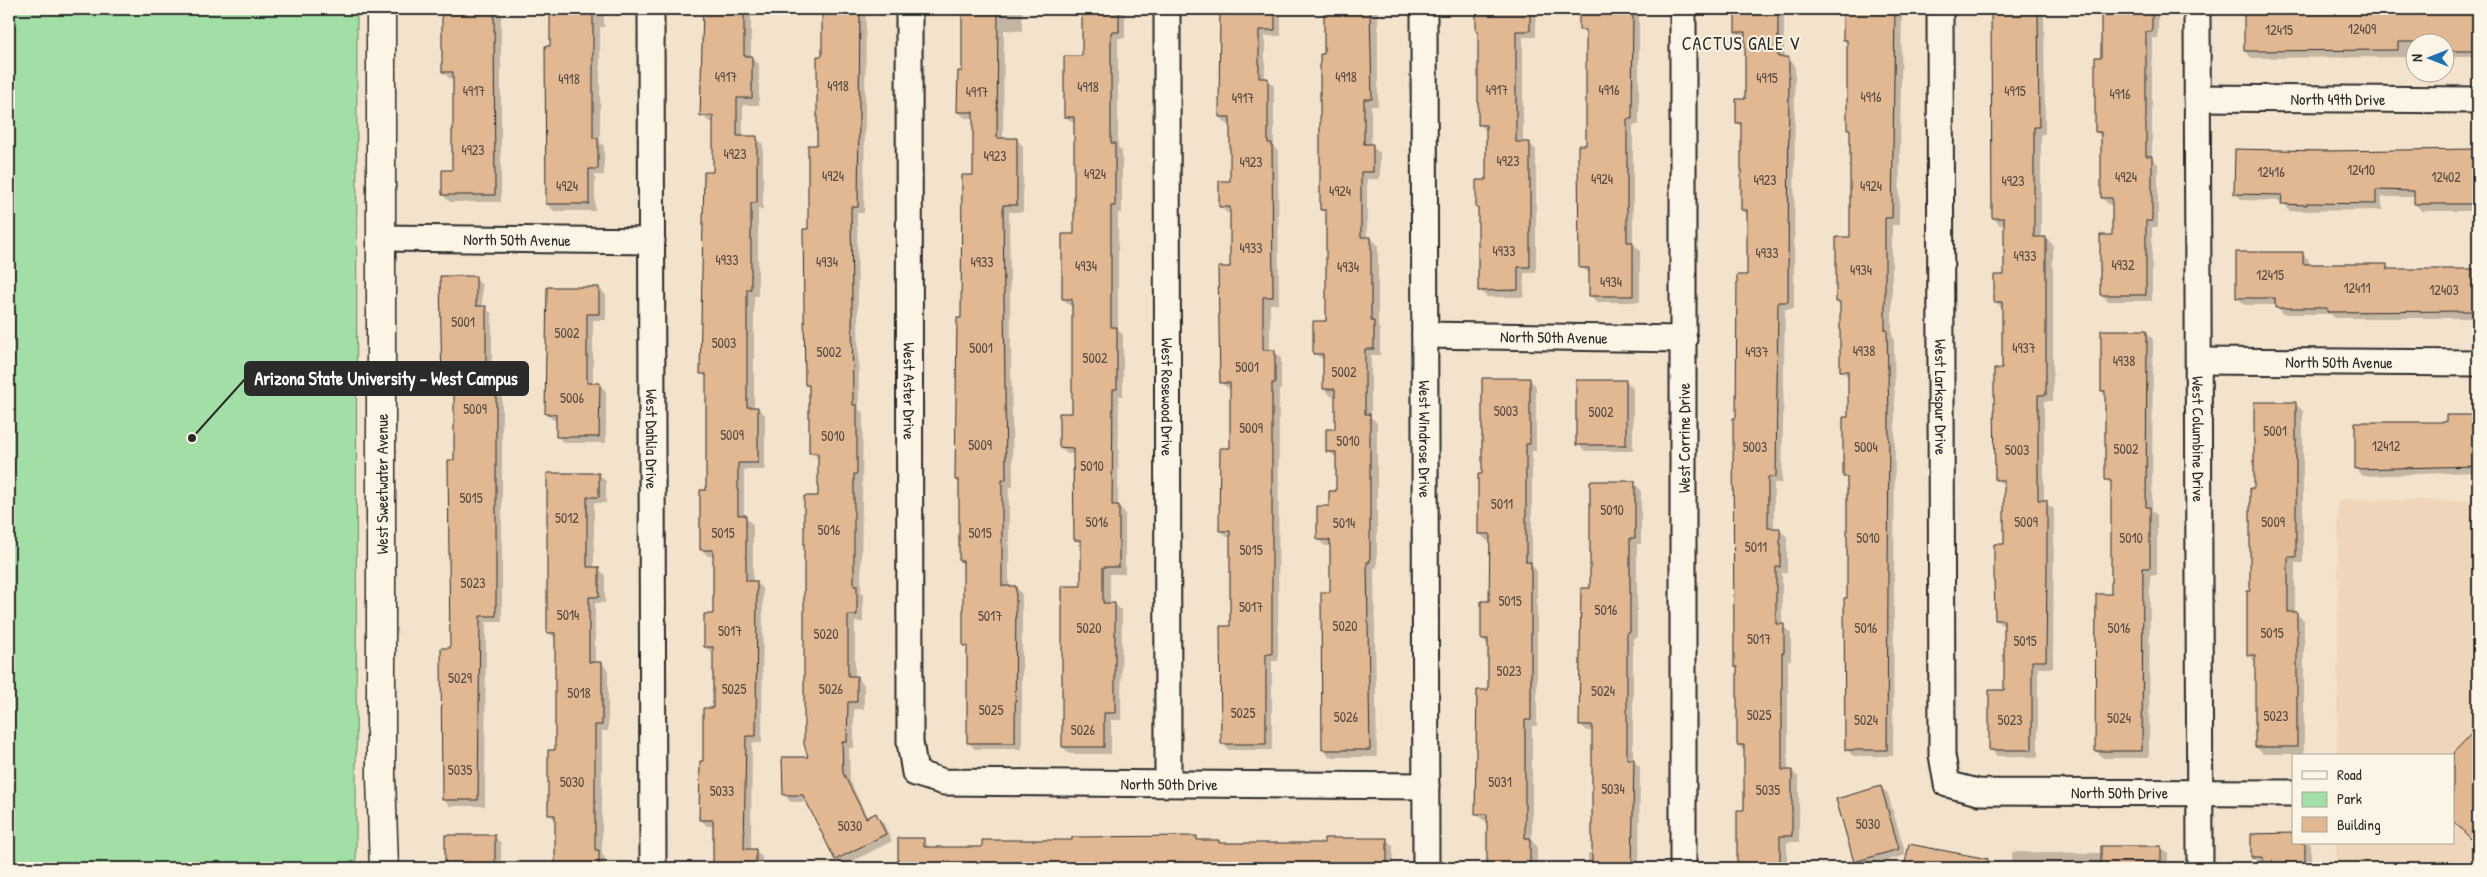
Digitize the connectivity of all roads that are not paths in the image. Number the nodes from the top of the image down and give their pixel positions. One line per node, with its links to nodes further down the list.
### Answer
1 (381, 9): 11 (street, West Sweetwater Avenue)
2 (651, 9): 12 (street, West Dahlia Drive)
3 (909, 9): 17 (street, West Aster Drive)
4 (1167, 9): 18 (street, West Rosewood Drive)
5 (1424, 9): 13 (street, West Windrose Drive)
6 (1683, 9): 14 (street, West Corrine Drive)
7 (1940, 9): 19 (street, West Larkspur Drive)
8 (2197, 9): 9 (street, West Columbine Drive)
9 (2197, 98): 10 (street, North 49th Drive); 15 (street, West Columbine Drive)
10 (2478, 100)
11 (382, 238): 12 (street, North 50th Avenue); 23 (street, West Sweetwater Avenue)
12 (652, 241): 24 (street, West Dahlia Drive)
13 (1425, 335): 14 (street, North 50th Avenue); 20 (street, West Windrose Drive)
14 (1684, 339): 26 (street, West Corrine Drive)
15 (2200, 361): 16 (street, North 50th Avenue); 21 (street, West Columbine Drive)
16 (2478, 363)
17 (915, 773): 18 (street, North 50th Drive)
18 (1168, 784): 20 (street, North 50th Drive)
19 (1947, 784): 21 (street, North 50th Drive)
20 (1426, 786): 25 (street, West Windrose Drive)
21 (2200, 792): 22 (street, North 50th Drive); 27 (street, West Columbine Drive)
22 (2292, 793)
23 (384, 868)
24 (652, 868)
25 (1426, 868)
26 (1683, 868)
27 (2200, 868)

